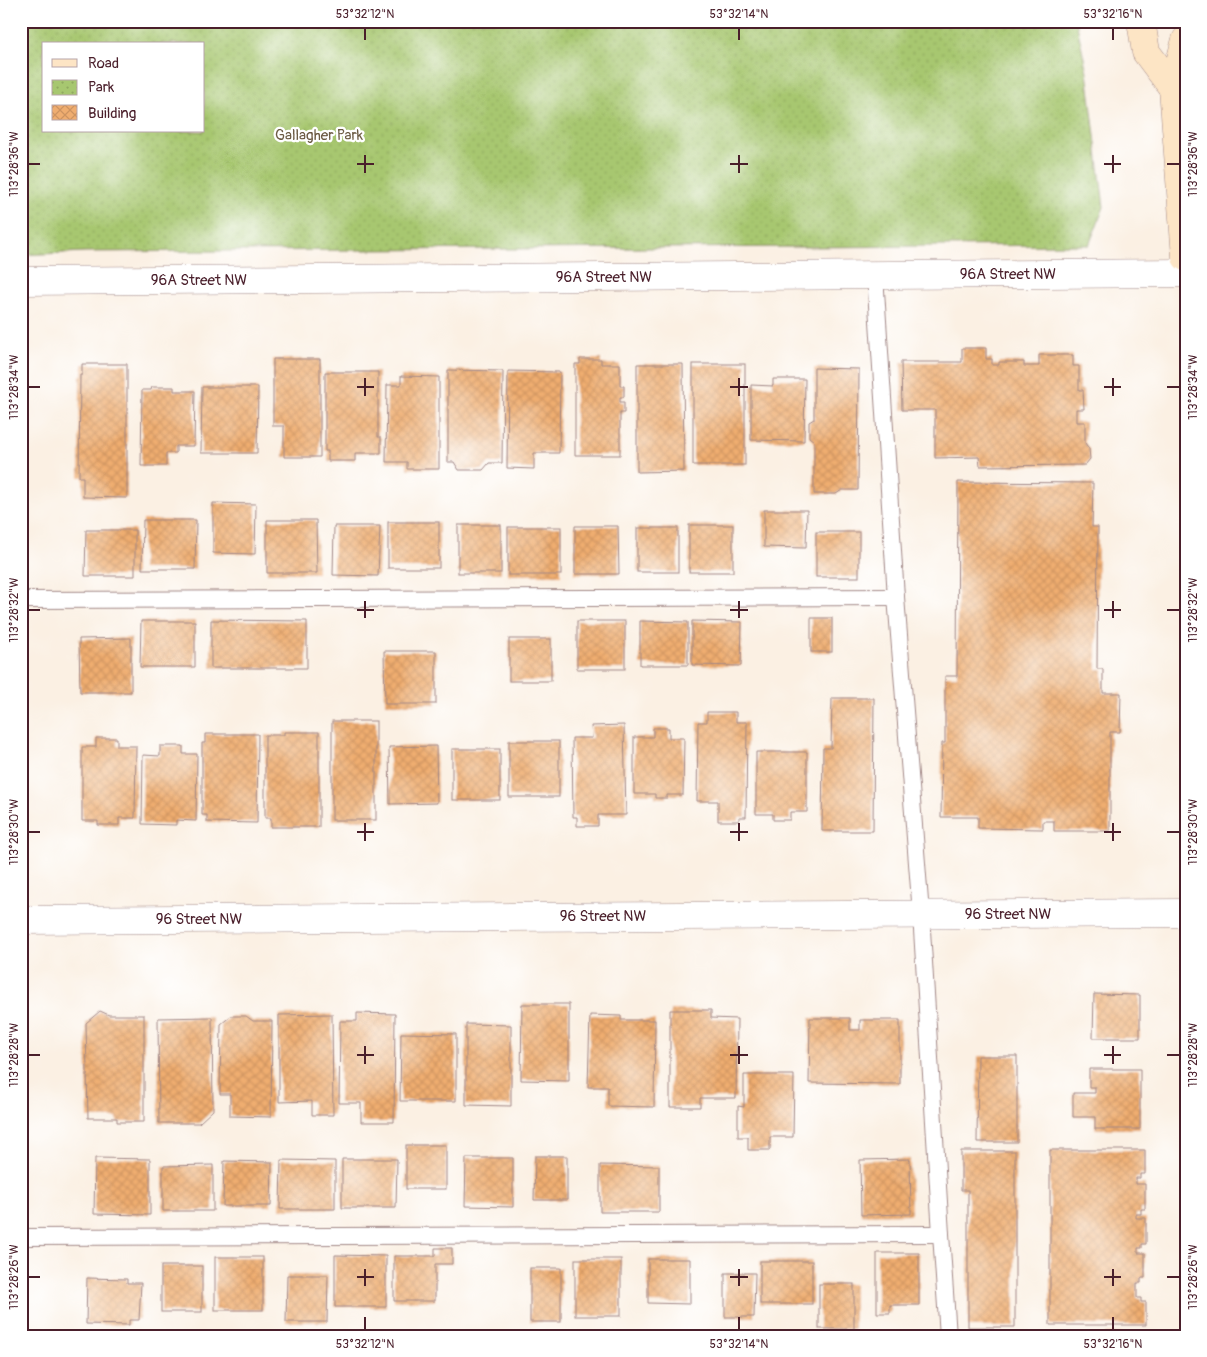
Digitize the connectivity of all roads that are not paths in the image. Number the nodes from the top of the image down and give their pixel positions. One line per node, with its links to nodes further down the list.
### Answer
1 (1141, 21): 5 (main road)
2 (1184, 21): 3 (main road)
3 (1186, 35)
4 (1186, 40): 5 (main road)
5 (1173, 88): 6 (main road)
6 (1186, 257)
7 (1186, 273): 8 (street, 96A Street NW)
8 (875, 275): 9 (street, 96A Street NW); 10 (lane)
9 (21, 281)
10 (896, 596): 11 (lane); 13 (lane)
11 (21, 600)
12 (1186, 913): 13 (street, 96 Street NW)
13 (921, 914): 14 (street, 96 Street NW); 15 (lane)
14 (21, 920)
15 (941, 1234): 16 (lane); 17 (lane)
16 (21, 1237)
17 (948, 1336)

